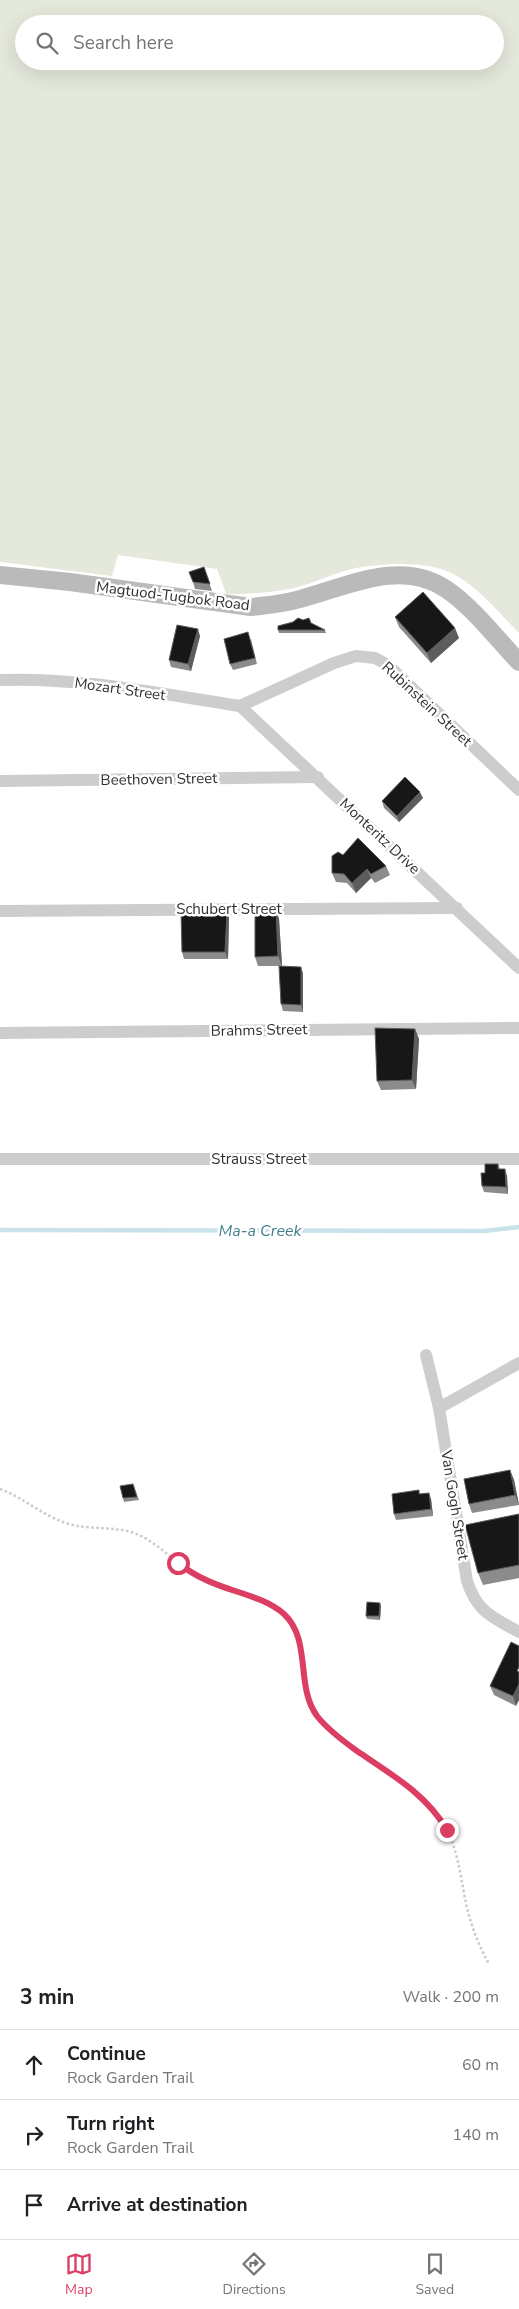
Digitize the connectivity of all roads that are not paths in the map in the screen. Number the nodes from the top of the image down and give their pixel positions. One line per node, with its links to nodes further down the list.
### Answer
1 (0, 575): 2 (main road, Magtuod-Tugbok Road)
2 (519, 662)
3 (0, 680): 4 (street, Mozart Street)
4 (240, 706): 5 (street, Monteritz Drive); 7 (street, Rubinstein Street)
5 (318, 777): 6 (street, Beethoven Street); 8 (street, Monteritz Drive)
6 (0, 781)
7 (519, 790)
8 (457, 908): 9 (street, Schubert Street); 10 (street, Monteritz Drive)
9 (0, 911)
10 (519, 968)
11 (519, 1028): 12 (street, Brahms Street)
12 (0, 1033)
13 (0, 1159): 14 (street, Strauss Street)
14 (519, 1160)
15 (426, 1355): 17 (street, Van Gogh Street)
16 (519, 1363): 17 (street)
17 (439, 1408): 18 (street, Van Gogh Street)
18 (519, 1632)

